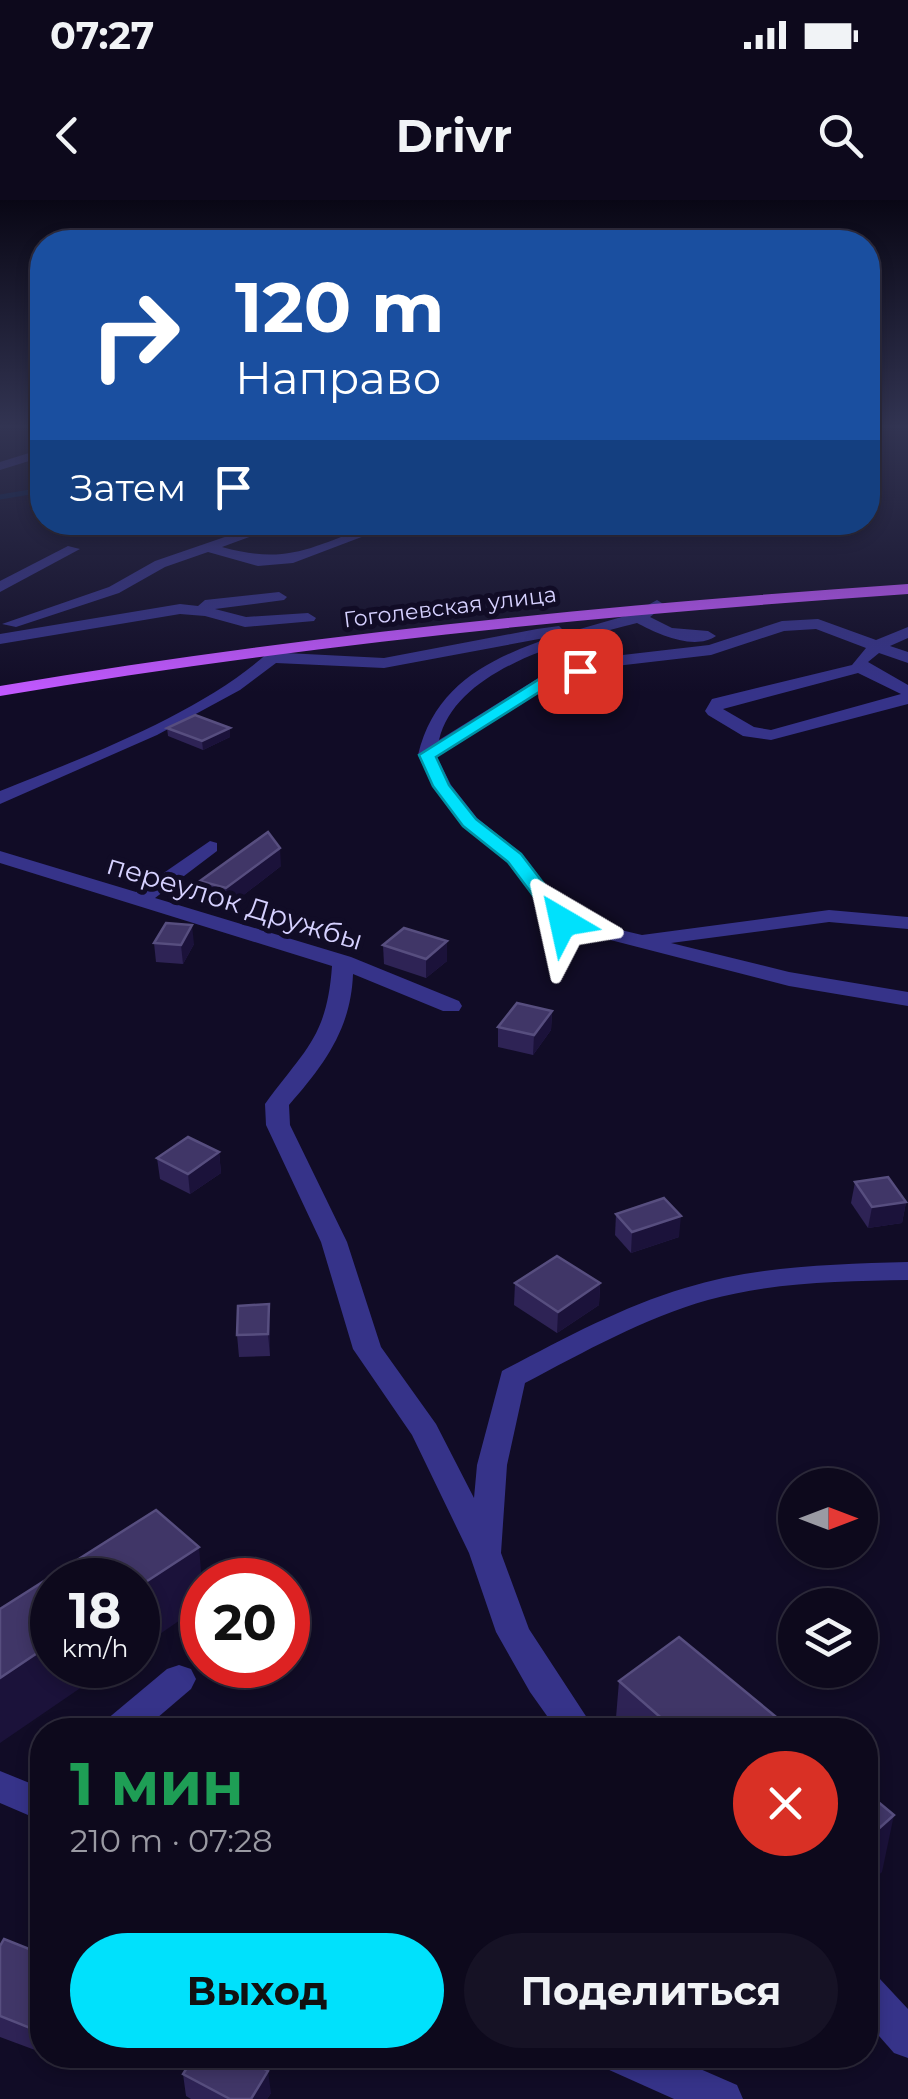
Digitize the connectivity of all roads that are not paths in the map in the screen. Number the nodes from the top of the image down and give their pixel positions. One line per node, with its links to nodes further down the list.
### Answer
1 (249, 535): 4 (street)
2 (359, 535): 4 (street)
3 (73, 549): 5 (street)
4 (212, 549): 13 (street)
5 (0, 586)
6 (908, 589): 9 (main road, Гоголевская улица)
7 (279, 597): 8 (street)
8 (180, 608): 10 (street); 15 (street)
9 (649, 612): 11 (street); 12 (street); 17 (main road, Гоголевская улица)
10 (308, 618)
11 (604, 626): 17 (street); 22 (street)
12 (782, 626): 16 (street); 22 (street)
13 (0, 627)
14 (908, 632): 16 (street)
15 (0, 639)
16 (878, 645): 18 (street); 19 (street)
17 (278, 653): 20 (main road, Гоголевская улица); 23 (street)
18 (908, 658)
19 (860, 668): 21 (street); 21 (street)
20 (0, 692)
21 (908, 693)
22 (427, 755): 28 (street)
23 (0, 798)
24 (210, 847): 26 (street)
25 (0, 858): 26 (street, переулок Дружбы)
26 (139, 900): 29 (street, переулок Дружбы)
27 (908, 923): 28 (street)
28 (629, 941): 30 (street)
29 (344, 962): 31 (street, переулок Дружбы); 33 (street)
30 (908, 999)
31 (451, 1006)
32 (908, 1271): 33 (street)
33 (485, 1553): 36 (street)
34 (179, 1678): 35 (street)
35 (132, 1718)
36 (568, 1718)
37 (0, 1786): 38 (street)
38 (30, 1800)
39 (878, 2006): 40 (street)
40 (908, 2039)
41 (650, 2068): 42 (street)
42 (722, 2099)

